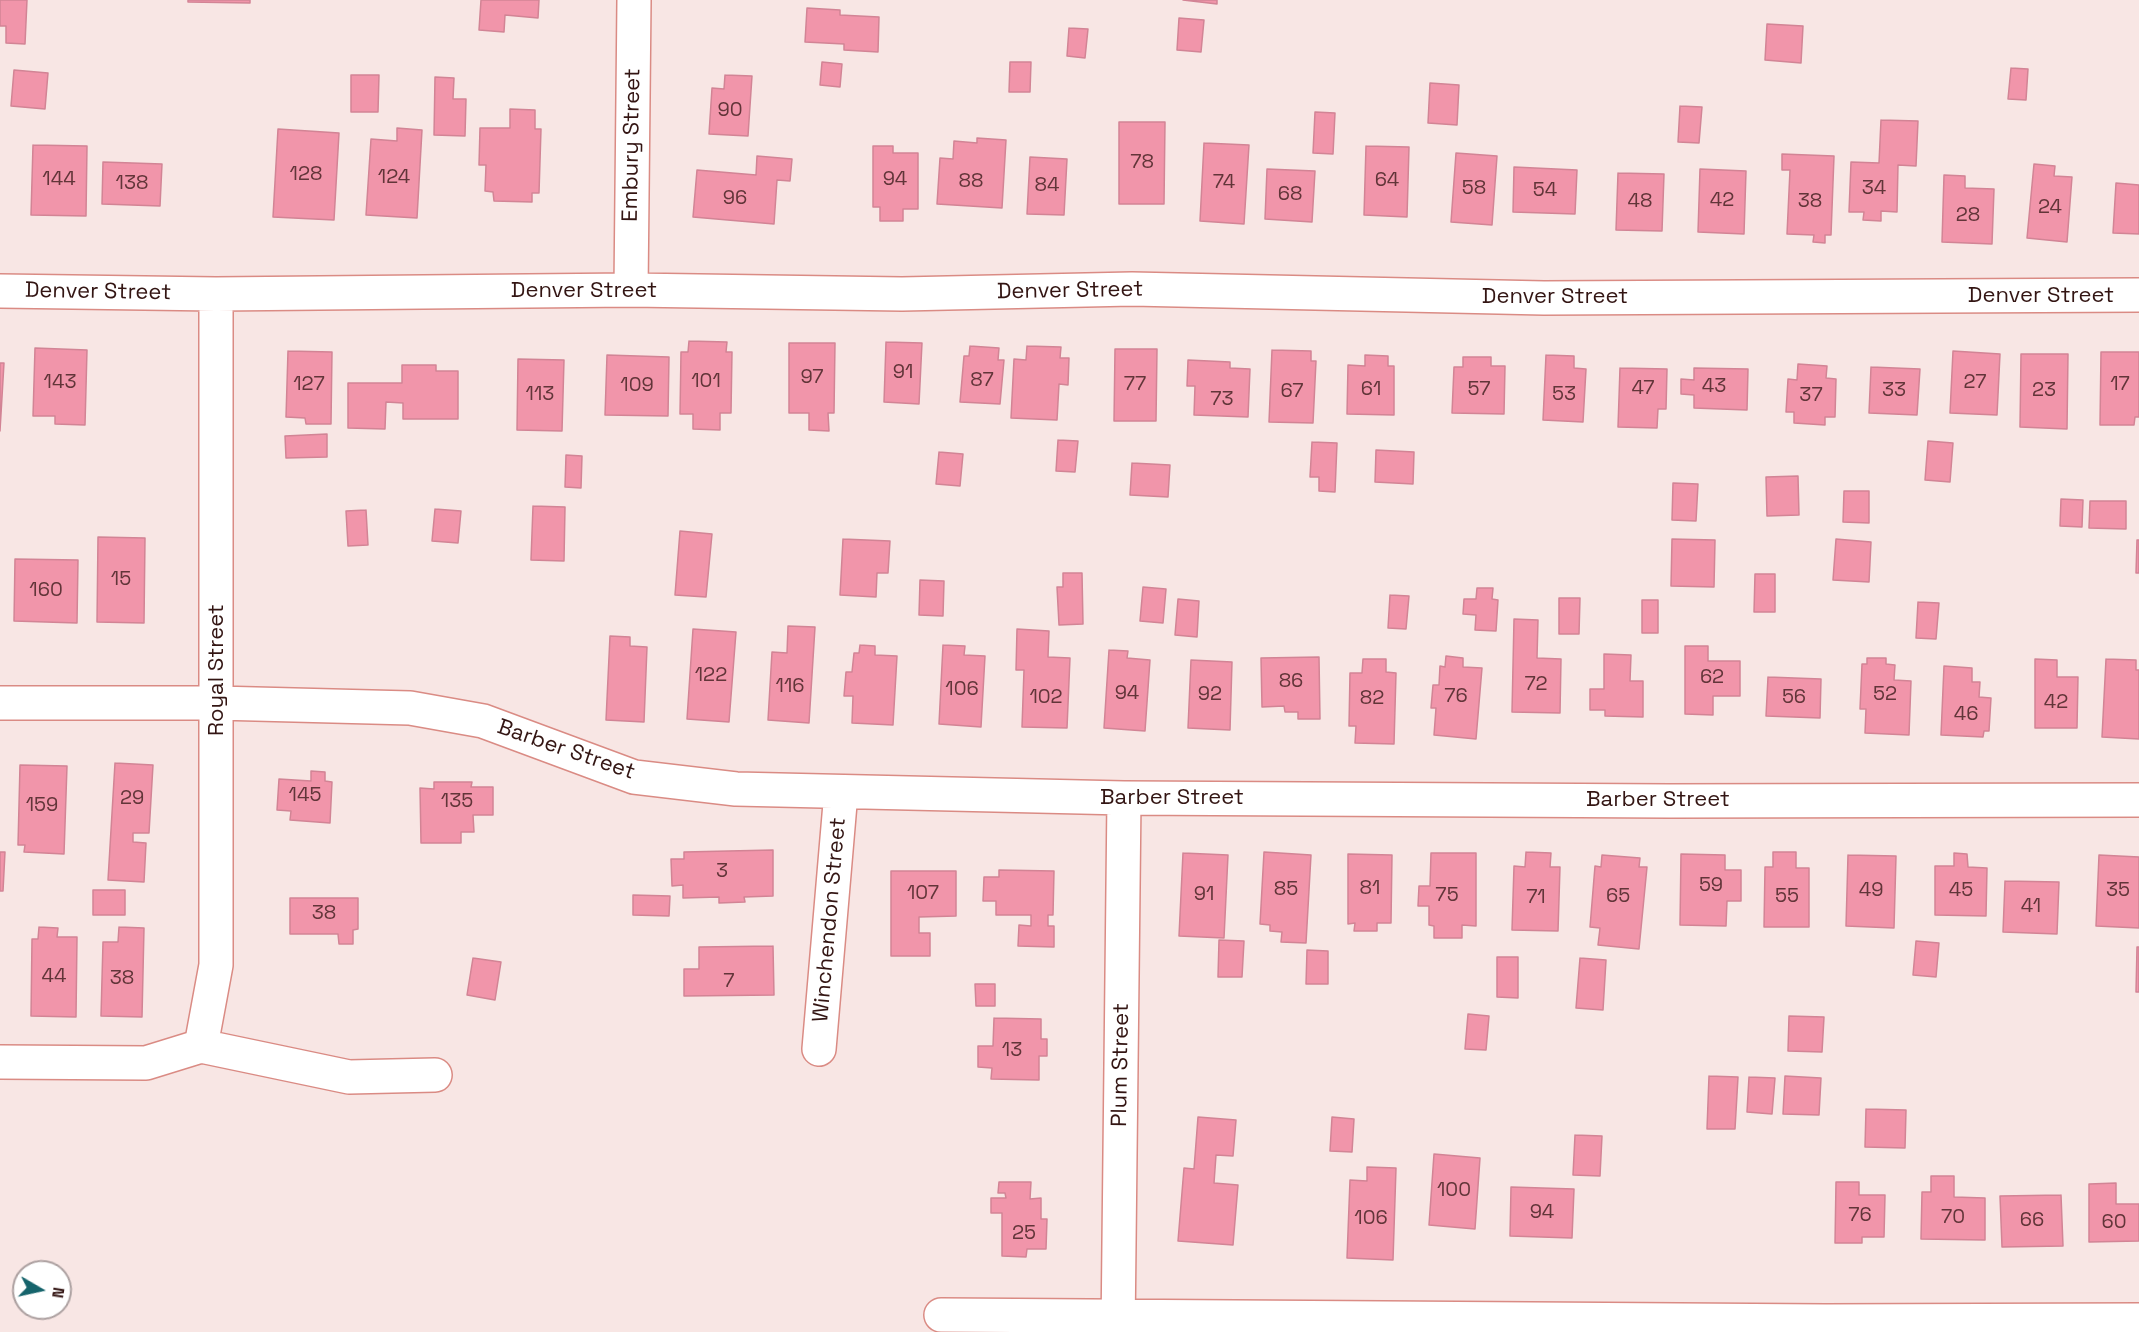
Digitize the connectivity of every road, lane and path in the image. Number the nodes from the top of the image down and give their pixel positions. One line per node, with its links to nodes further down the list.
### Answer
1 (634, 0): 2 (street, Embury Street)
2 (631, 290): 4 (street, Denver Street); 5 (street, Denver Street)
3 (0, 291): 4 (street, Denver Street)
4 (216, 294): 6 (street, Royal Street)
5 (2139, 295)
6 (217, 703): 7 (street, Barber Street); 8 (street, Barber Street); 11 (street, Royal Street)
7 (0, 704)
8 (841, 792): 9 (street, Barber Street); 12 (street, Winchendon Street)
9 (1124, 798): 10 (street, Barber Street); 17 (street, Plum Street)
10 (2139, 800)
11 (201, 1046): 13 (street); 14 (street)
12 (819, 1049)
13 (0, 1062)
14 (435, 1075)
15 (941, 1315): 17 (street)
16 (2139, 1320): 17 (street)
17 (1118, 1324)

